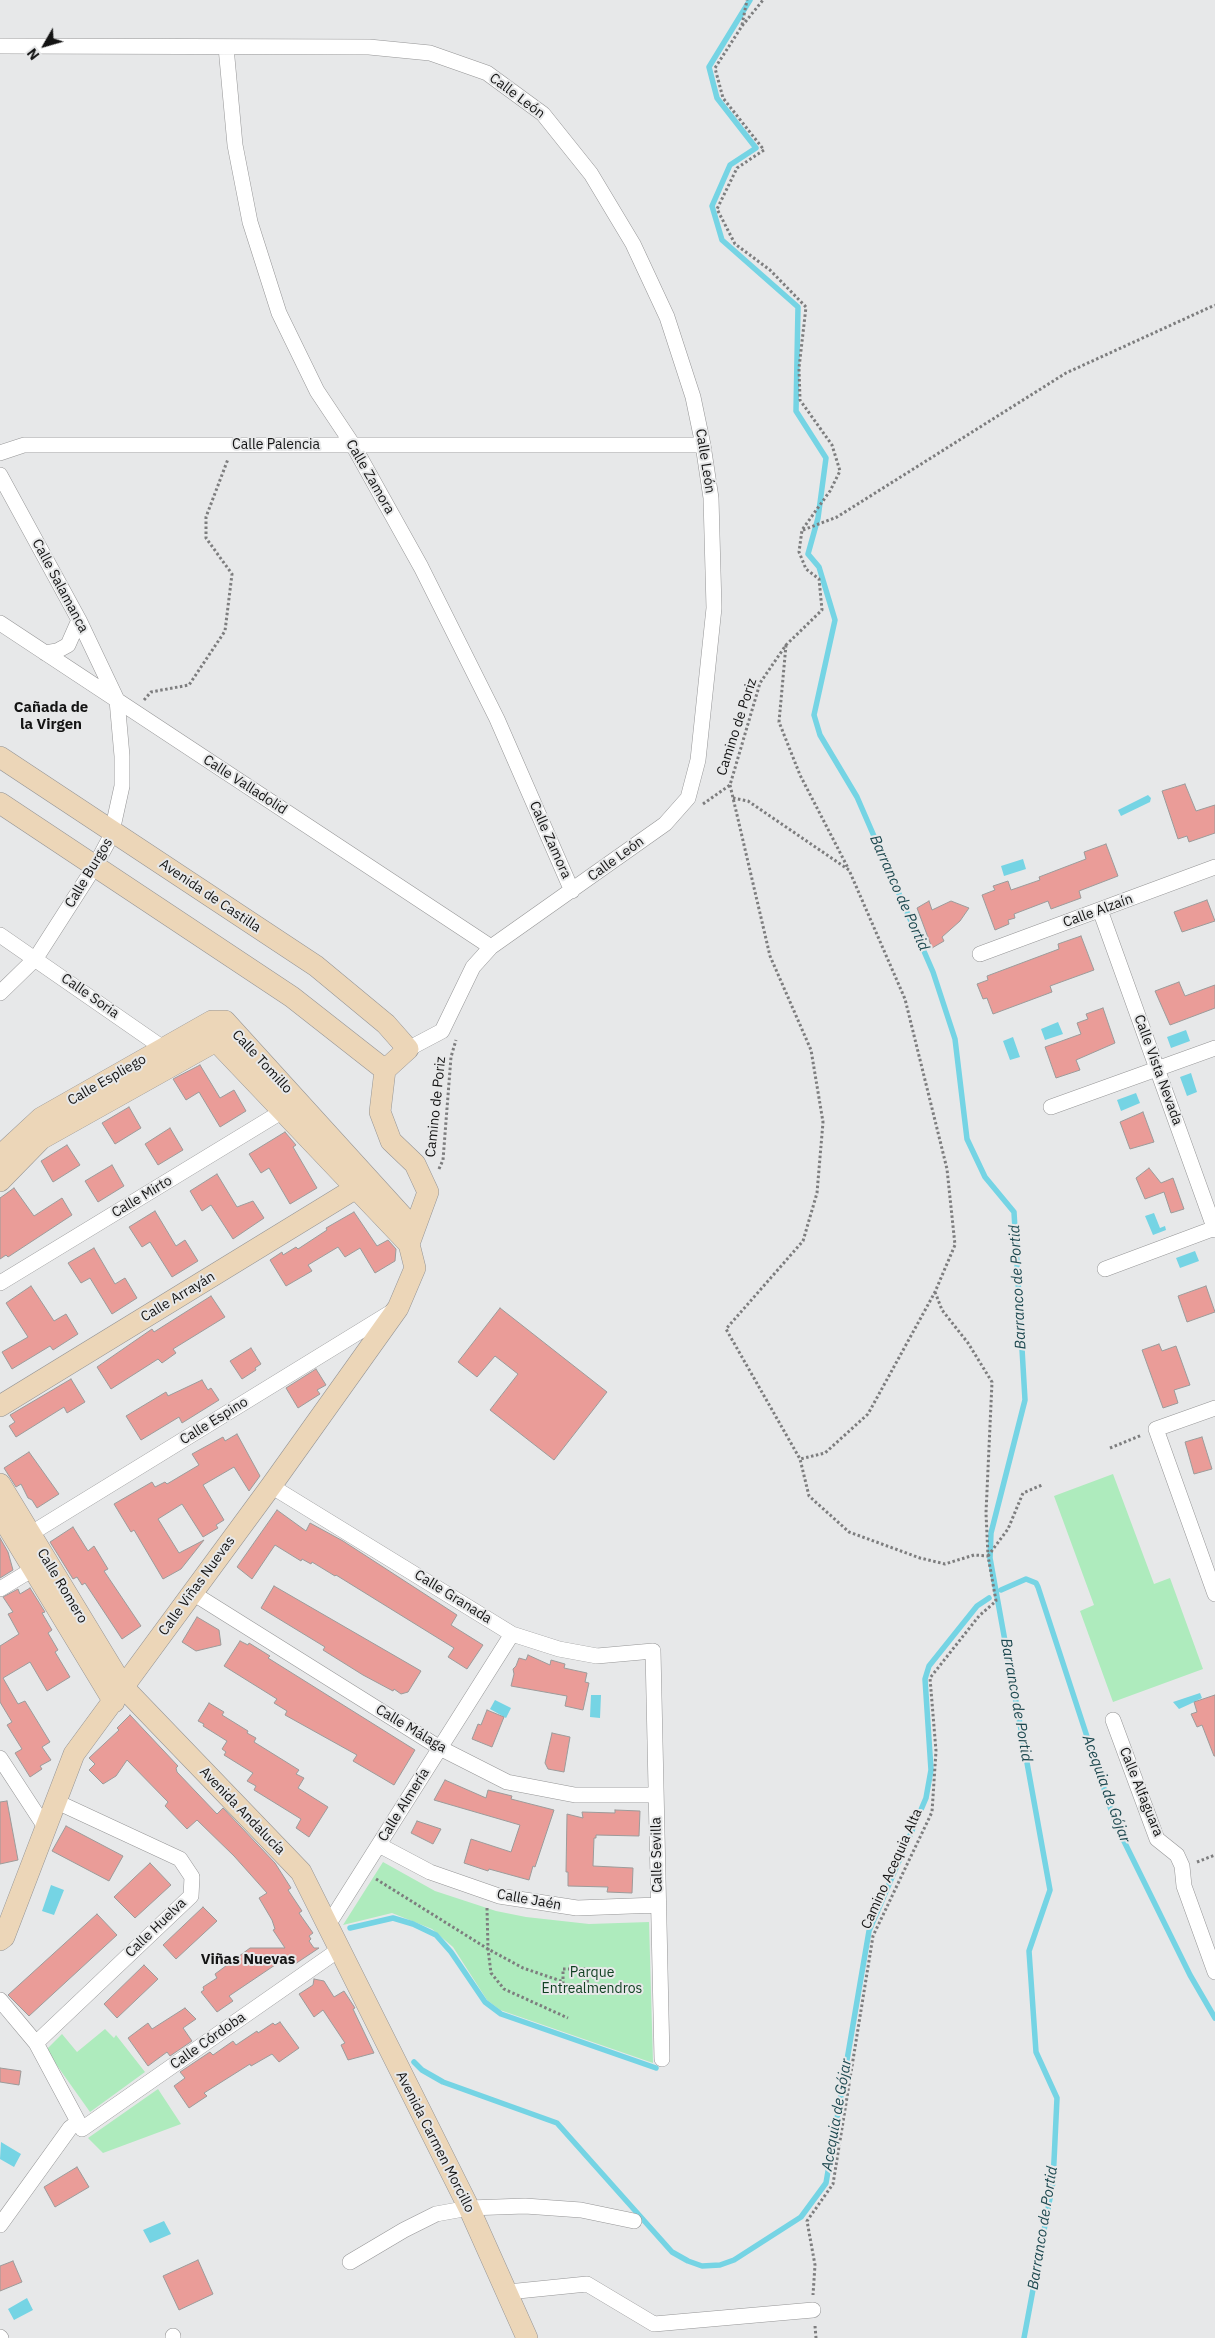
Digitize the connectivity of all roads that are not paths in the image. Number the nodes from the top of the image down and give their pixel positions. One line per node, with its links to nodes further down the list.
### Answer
1 (0, 46): 2 (street, Calle León)
2 (226, 47): 3 (street, Calle Zamora); 4 (street, Calle León)
3 (353, 445): 4 (street, Calle Palencia); 5 (street, Calle Palencia); 16 (street, Calle Zamora)
4 (704, 445): 16 (street, Calle León)
5 (0, 453)
6 (0, 475): 7 (street, Calle Salamanca)
7 (79, 620): 9 (street); 10 (street, Calle Salamanca)
8 (0, 623): 9 (street, Calle Valladolid)
9 (45, 653): 10 (street, Calle Valladolid)
10 (117, 700): 13 (street, Calle Burgos); 19 (street, Calle Valladolid)
11 (0, 757): 13 (street, Avenida de Castilla)
12 (0, 803): 14 (street)
13 (113, 832): 14 (street, Calle Burgos); 25 (street, Avenida de Castilla)
14 (95, 866): 21 (street, Calle Burgos); 29 (street)
15 (1215, 867): 17 (street, Calle Alzaín)
16 (572, 891): 19 (street, Calle León)
17 (1100, 910): 20 (street, Calle Alzaín); 28 (street, Calle Vista Nevada)
18 (0, 935): 21 (street, Calle Soria)
19 (490, 947): 25 (street, Calle León)
20 (980, 954)
21 (36, 958): 22 (street, Calle Burgos); 27 (street, Calle Soria)
22 (0, 993)
23 (225, 1021): 27 (street, Calle Espliego); 30 (street, Calle Tomillo)
24 (216, 1041): 27 (street, Calle Espliego); 30 (street, Calle Tomillo)
25 (408, 1048): 29 (street, Calle León)
26 (1215, 1048): 28 (street)
27 (169, 1056): 32 (street, Calle Espliego); 33 (street, Calle Espliego)
28 (1157, 1068): 31 (street); 35 (street, Calle Vista Nevada)
29 (386, 1070): 36 (street)
30 (291, 1107): 34 (street, Calle Tomillo); 38 (street, Calle Mirto)
31 (1052, 1107)
32 (0, 1156)
33 (0, 1181)
34 (363, 1184): 36 (street, Calle Tomillo); 40 (street, Calle Arrayán)
35 (1215, 1229): 37 (street)
36 (412, 1236): 39 (street, Calle Viñas Nuevas)
37 (1105, 1269)
38 (0, 1284)
39 (398, 1308): 43 (street, Calle Viñas Nuevas); 45 (street, Calle Espino)
40 (0, 1406)
41 (1215, 1408): 48 (street)
42 (0, 1484): 45 (street, Calle Romero)
43 (271, 1486): 49 (street, Calle Viñas Nuevas); 50 (street, Calle Granada)
44 (0, 1514): 46 (street, Calle Romero)
45 (30, 1534): 52 (street, Calle Romero)
46 (33, 1569): 47 (street); 52 (street, Calle Romero)
47 (0, 1589)
48 (1214, 1589)
49 (191, 1592): 52 (street, Calle Viñas Nuevas); 54 (street, Calle Málaga)
50 (512, 1634): 51 (street, Calle Granada); 54 (street, Calle Almería)
51 (653, 1652): 56 (street, Calle Sevilla)
52 (119, 1695): 57 (street, Calle Viñas Nuevas); 61 (street, Avenida Andalucía)
53 (1113, 1720): 64 (street, Calle Alfaguara)
54 (440, 1748): 56 (street, Calle Málaga); 59 (street, Calle Almería)
55 (0, 1758): 58 (street)
56 (656, 1795): 60 (street, Calle Sevilla)
57 (55, 1801): 58 (street, Calle Viñas Nuevas); 66 (street, Calle Huelva)
58 (45, 1827): 62 (street, Calle Viñas Nuevas)
59 (379, 1845): 60 (street, Calle Jaén); 61 (street, Calle Almería)
60 (658, 1905): 67 (street, Calle Sevilla)
61 (328, 1925): 63 (street, Avenida Andalucía)
62 (0, 1940)
63 (340, 1949): 68 (street, Calle Córdoba); 69 (street, Avenida Carmen Morcillo)
64 (1215, 1972)
65 (0, 2000): 66 (street)
66 (36, 2043): 68 (street)
67 (662, 2059)
68 (78, 2122): 71 (street)
69 (469, 2208): 70 (street); 72 (street); 73 (street, Avenida Carmen Morcillo)
70 (634, 2220)
71 (0, 2225)
72 (350, 2262)
73 (508, 2292): 74 (street); 75 (street, Avenida Carmen Morcillo)
74 (813, 2310)
75 (527, 2338)

